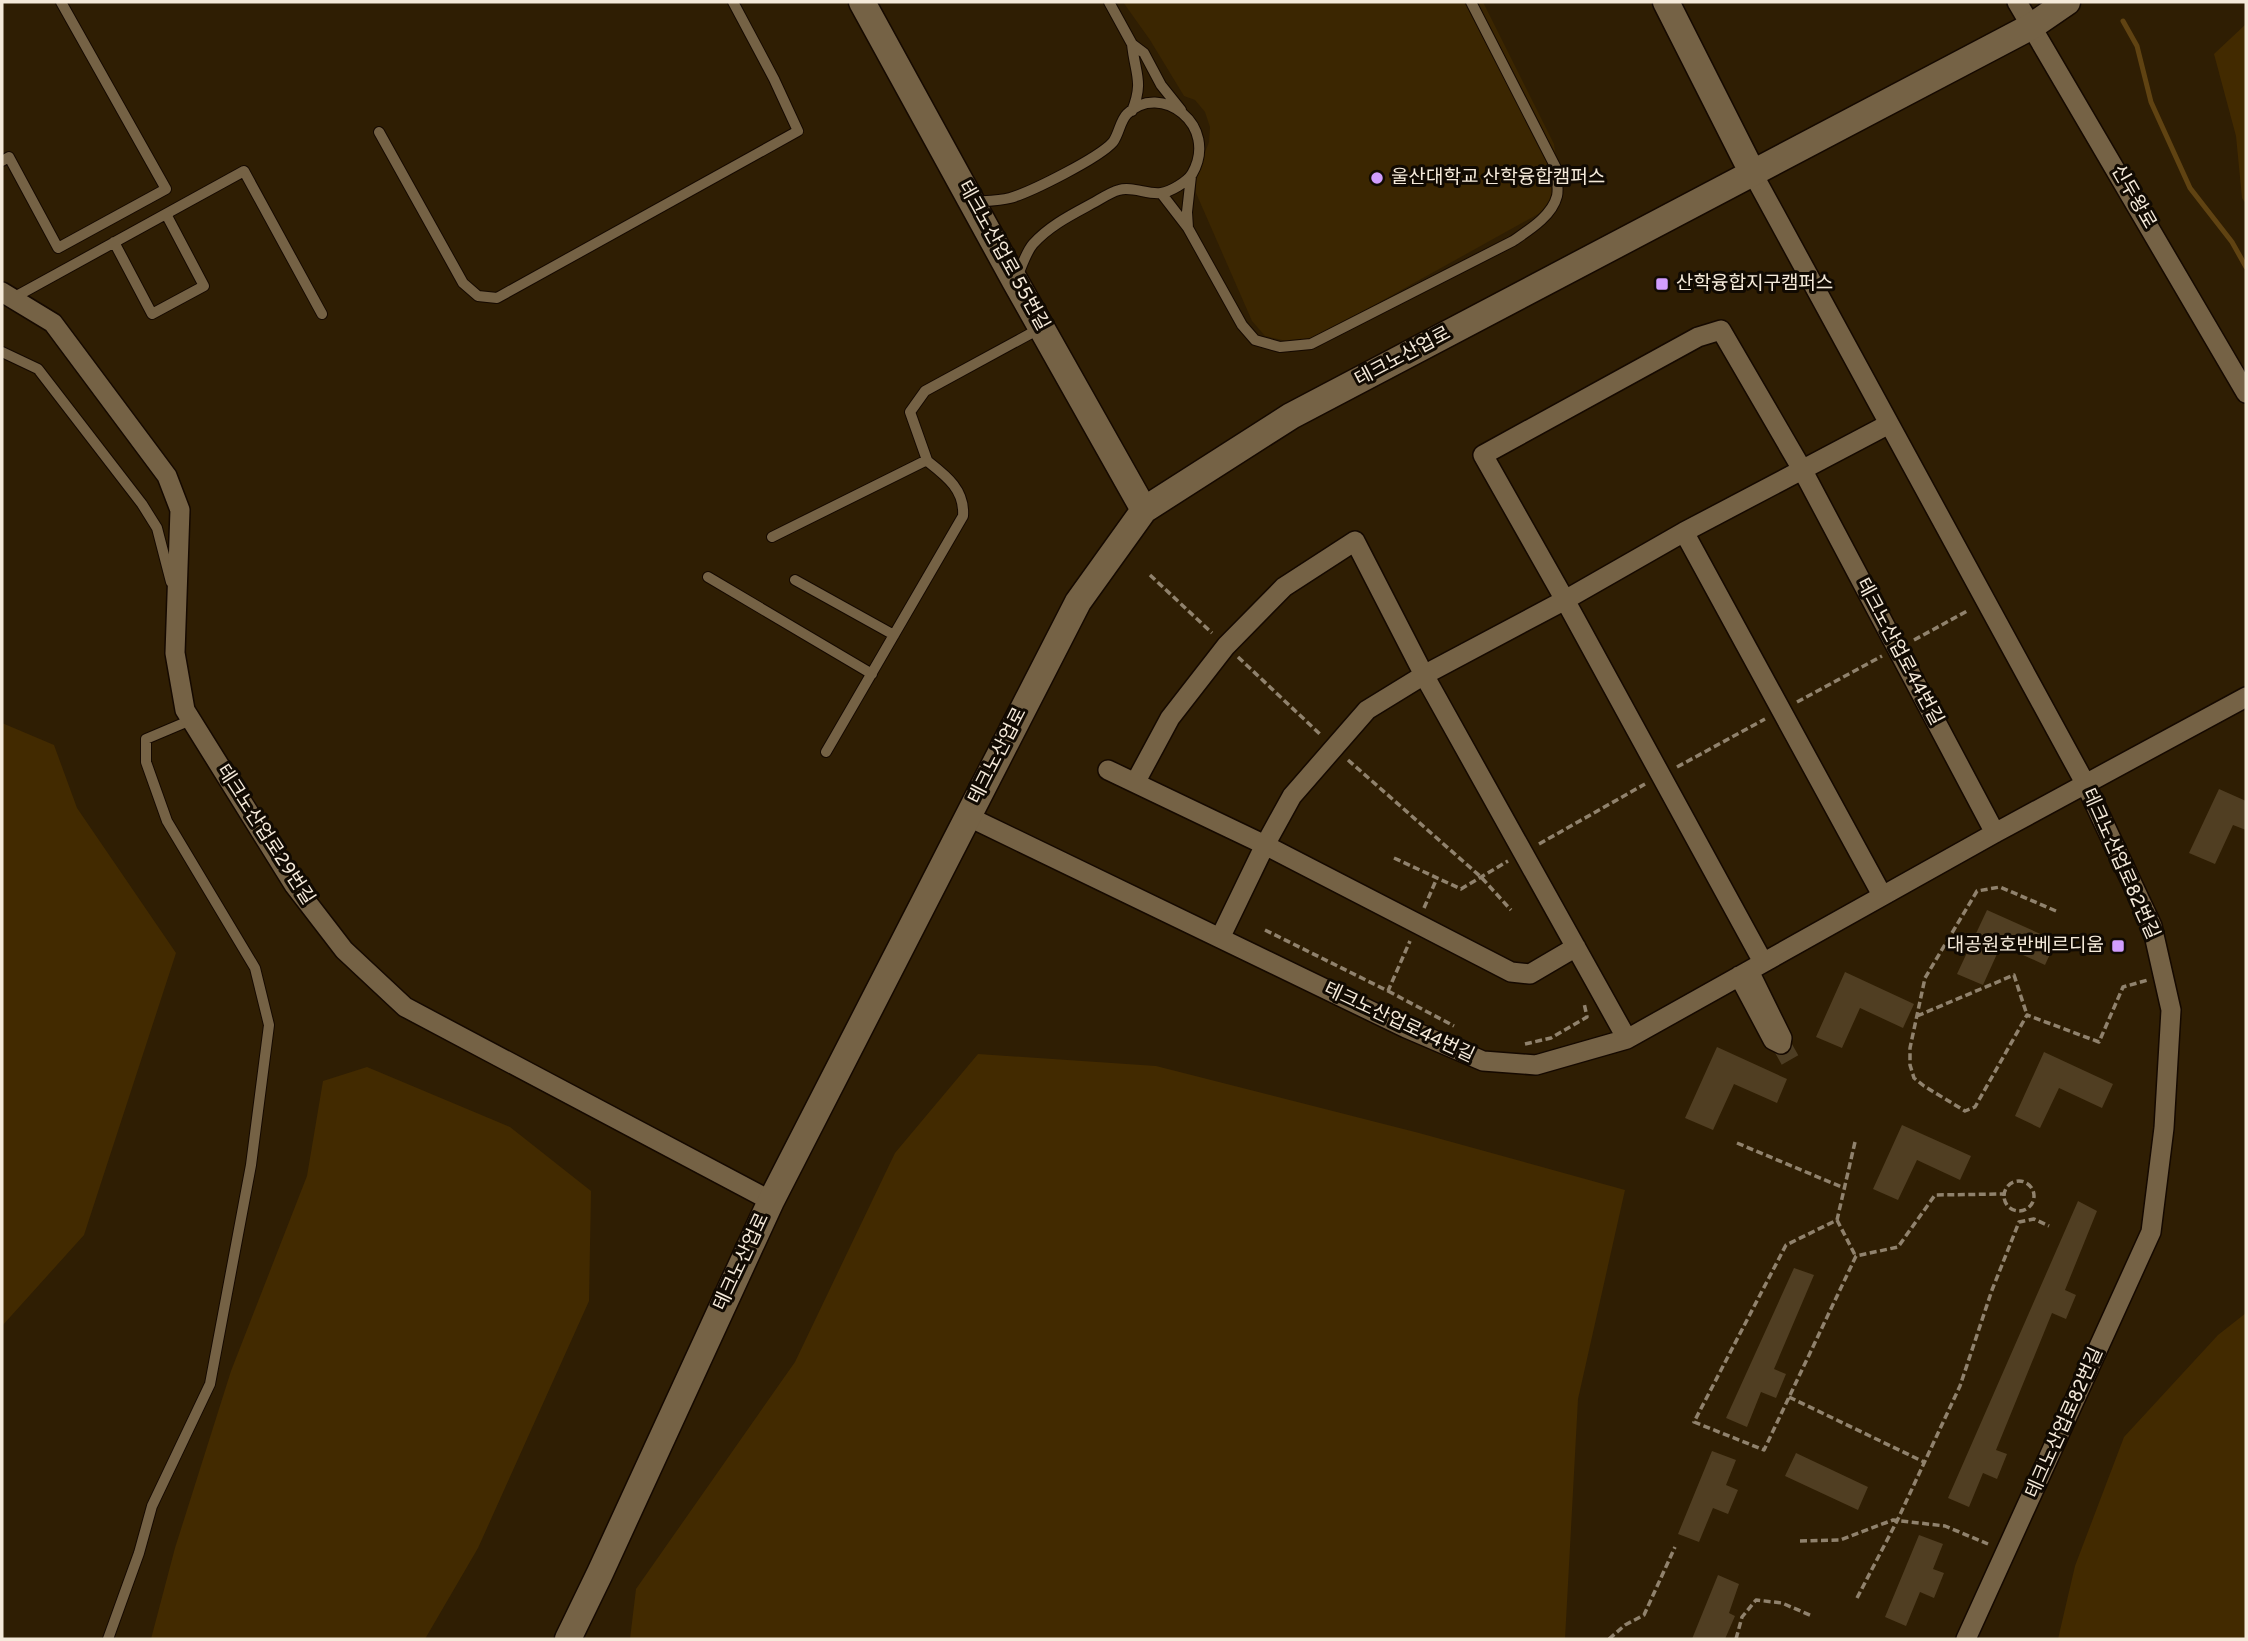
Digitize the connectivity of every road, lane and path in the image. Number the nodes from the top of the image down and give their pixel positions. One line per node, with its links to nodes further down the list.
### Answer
1 (61, 2): 14 (lane)
2 (733, 2): 13 (lane)
3 (862, 2): 18 (main road, 테크노산업로 55번길)
4 (1109, 2): 10 (lane)
5 (1471, 2): 20 (lane)
6 (1666, 2): 15 (main road)
7 (2017, 2): 9 (street, 신두왕로)
8 (2067, 2): 9 (main road, 테크노산업로)
9 (2032, 26): 15 (main road, 테크노산업로); 27 (street, 신두왕로)
10 (1132, 44): 11 (lane); 12 (lane)
11 (1132, 111): 12 (lane); 18 (lane)
12 (1184, 113): 16 (lane)
13 (379, 132)
14 (2, 161)
15 (1752, 172): 28 (street, 테크노산업로82번길); 31 (main road, 테크노산업로)
16 (1191, 176): 17 (lane); 20 (lane)
17 (1161, 193): 20 (lane); 22 (lane)
18 (973, 202): 22 (main road, 테크노산업로 55번길)
19 (166, 214): 21 (lane); 21 (lane); 24 (lane)
20 (1188, 228)
21 (114, 242): 23 (lane)
22 (1015, 281): 25 (main road, 테크노산업로 55번길)
23 (7, 295): 39 (street, 테크노산업로29번길)
24 (322, 313)
25 (1042, 327): 29 (lane); 31 (main road, 테크노산업로 55번길)
26 (2, 352): 39 (lane)
27 (2246, 393)
28 (1889, 424): 30 (street); 38 (street, 테크노산업로82번길)
29 (926, 460): 33 (lane); 40 (lane)
30 (1803, 471): 32 (street); 37 (street, 테크노산업로44번길); 42 (street, 테크노산업로44번길)
31 (1144, 510): 54 (main road, 테크노산업로)
32 (1684, 532): 37 (street); 46 (street)
33 (772, 537)
34 (1150, 575): 41 (path)
35 (708, 577): 43 (lane)
36 (795, 580): 40 (lane)
37 (1565, 600): 44 (street); 51 (street)
38 (1986, 601): 42 (path); 53 (street, 테크노산업로82번길)
39 (177, 603): 47 (street, 테크노산업로29번길)
40 (894, 635): 43 (lane)
41 (1226, 646): 44 (street); 48 (path); 52 (street)
42 (1897, 649): 46 (path); 55 (street, 테크노산업로44번길)
43 (872, 674): 49 (lane)
44 (1424, 675): 48 (street); 57 (street)
45 (2246, 697): 53 (street, 테크노산업로44번길)
46 (1782, 710): 51 (path); 60 (street)
47 (191, 720): 80 (street, 테크노산업로29번길); 94 (lane)
48 (1334, 747): 56 (street); 59 (path)
49 (826, 752)
50 (1108, 770): 52 (street)
51 (1661, 776): 57 (path); 67 (street)
52 (1135, 783): 56 (street)
53 (2085, 783): 55 (street, 테크노산업로44번길); 91 (street, 테크노산업로82번길)
54 (967, 816): 65 (street, 테크노산업로44번길); 80 (main road, 테크노산업로)
55 (1996, 833): 60 (street, 테크노산업로44번길)
56 (1265, 845): 65 (street); 66 (street)
57 (1523, 853): 59 (path); 66 (street)
58 (1394, 858): 59 (path)
59 (1481, 877): 61 (path)
60 (1882, 895): 67 (street, 테크노산업로44번길)
61 (1511, 910)
62 (2056, 911): 72 (path)
63 (1265, 930): 69 (path)
64 (1413, 935): 69 (path)
65 (1220, 938): 74 (street, 테크노산업로44번길)
66 (1576, 947): 74 (street)
67 (1750, 970): 74 (street, 테크노산업로44번길)
68 (2123, 987): 71 (path)
69 (1388, 991): 73 (path)
70 (1584, 1000): 75 (path)
71 (2027, 1014): 72 (path); 72 (path)
72 (1917, 1016)
73 (1457, 1027)
74 (1627, 1039)
75 (1520, 1045)
76 (1854, 1142): 78 (path)
77 (1737, 1143): 78 (path)
78 (1844, 1188): 82 (path)
79 (2004, 1194): 81 (path); 81 (path); 85 (path)
80 (771, 1201): 95 (main road, 테크노산업로)
81 (2024, 1210): 83 (path)
82 (1837, 1220): 85 (path); 86 (path)
83 (2026, 1221): 84 (path); 87 (path)
84 (2049, 1226)
85 (1856, 1256): 86 (path)
86 (1789, 1397): 87 (path)
87 (1924, 1462): 88 (path)
88 (1897, 1521): 89 (path); 91 (path); 92 (path)
89 (1800, 1541)
90 (1675, 1547): 96 (path)
91 (2006, 1552): 98 (street, 테크노산업로82번길)
92 (1857, 1598)
93 (1812, 1616): 97 (path)
94 (108, 1639)
95 (568, 1639)
96 (1609, 1639)
97 (1736, 1639)
98 (1966, 1639)

